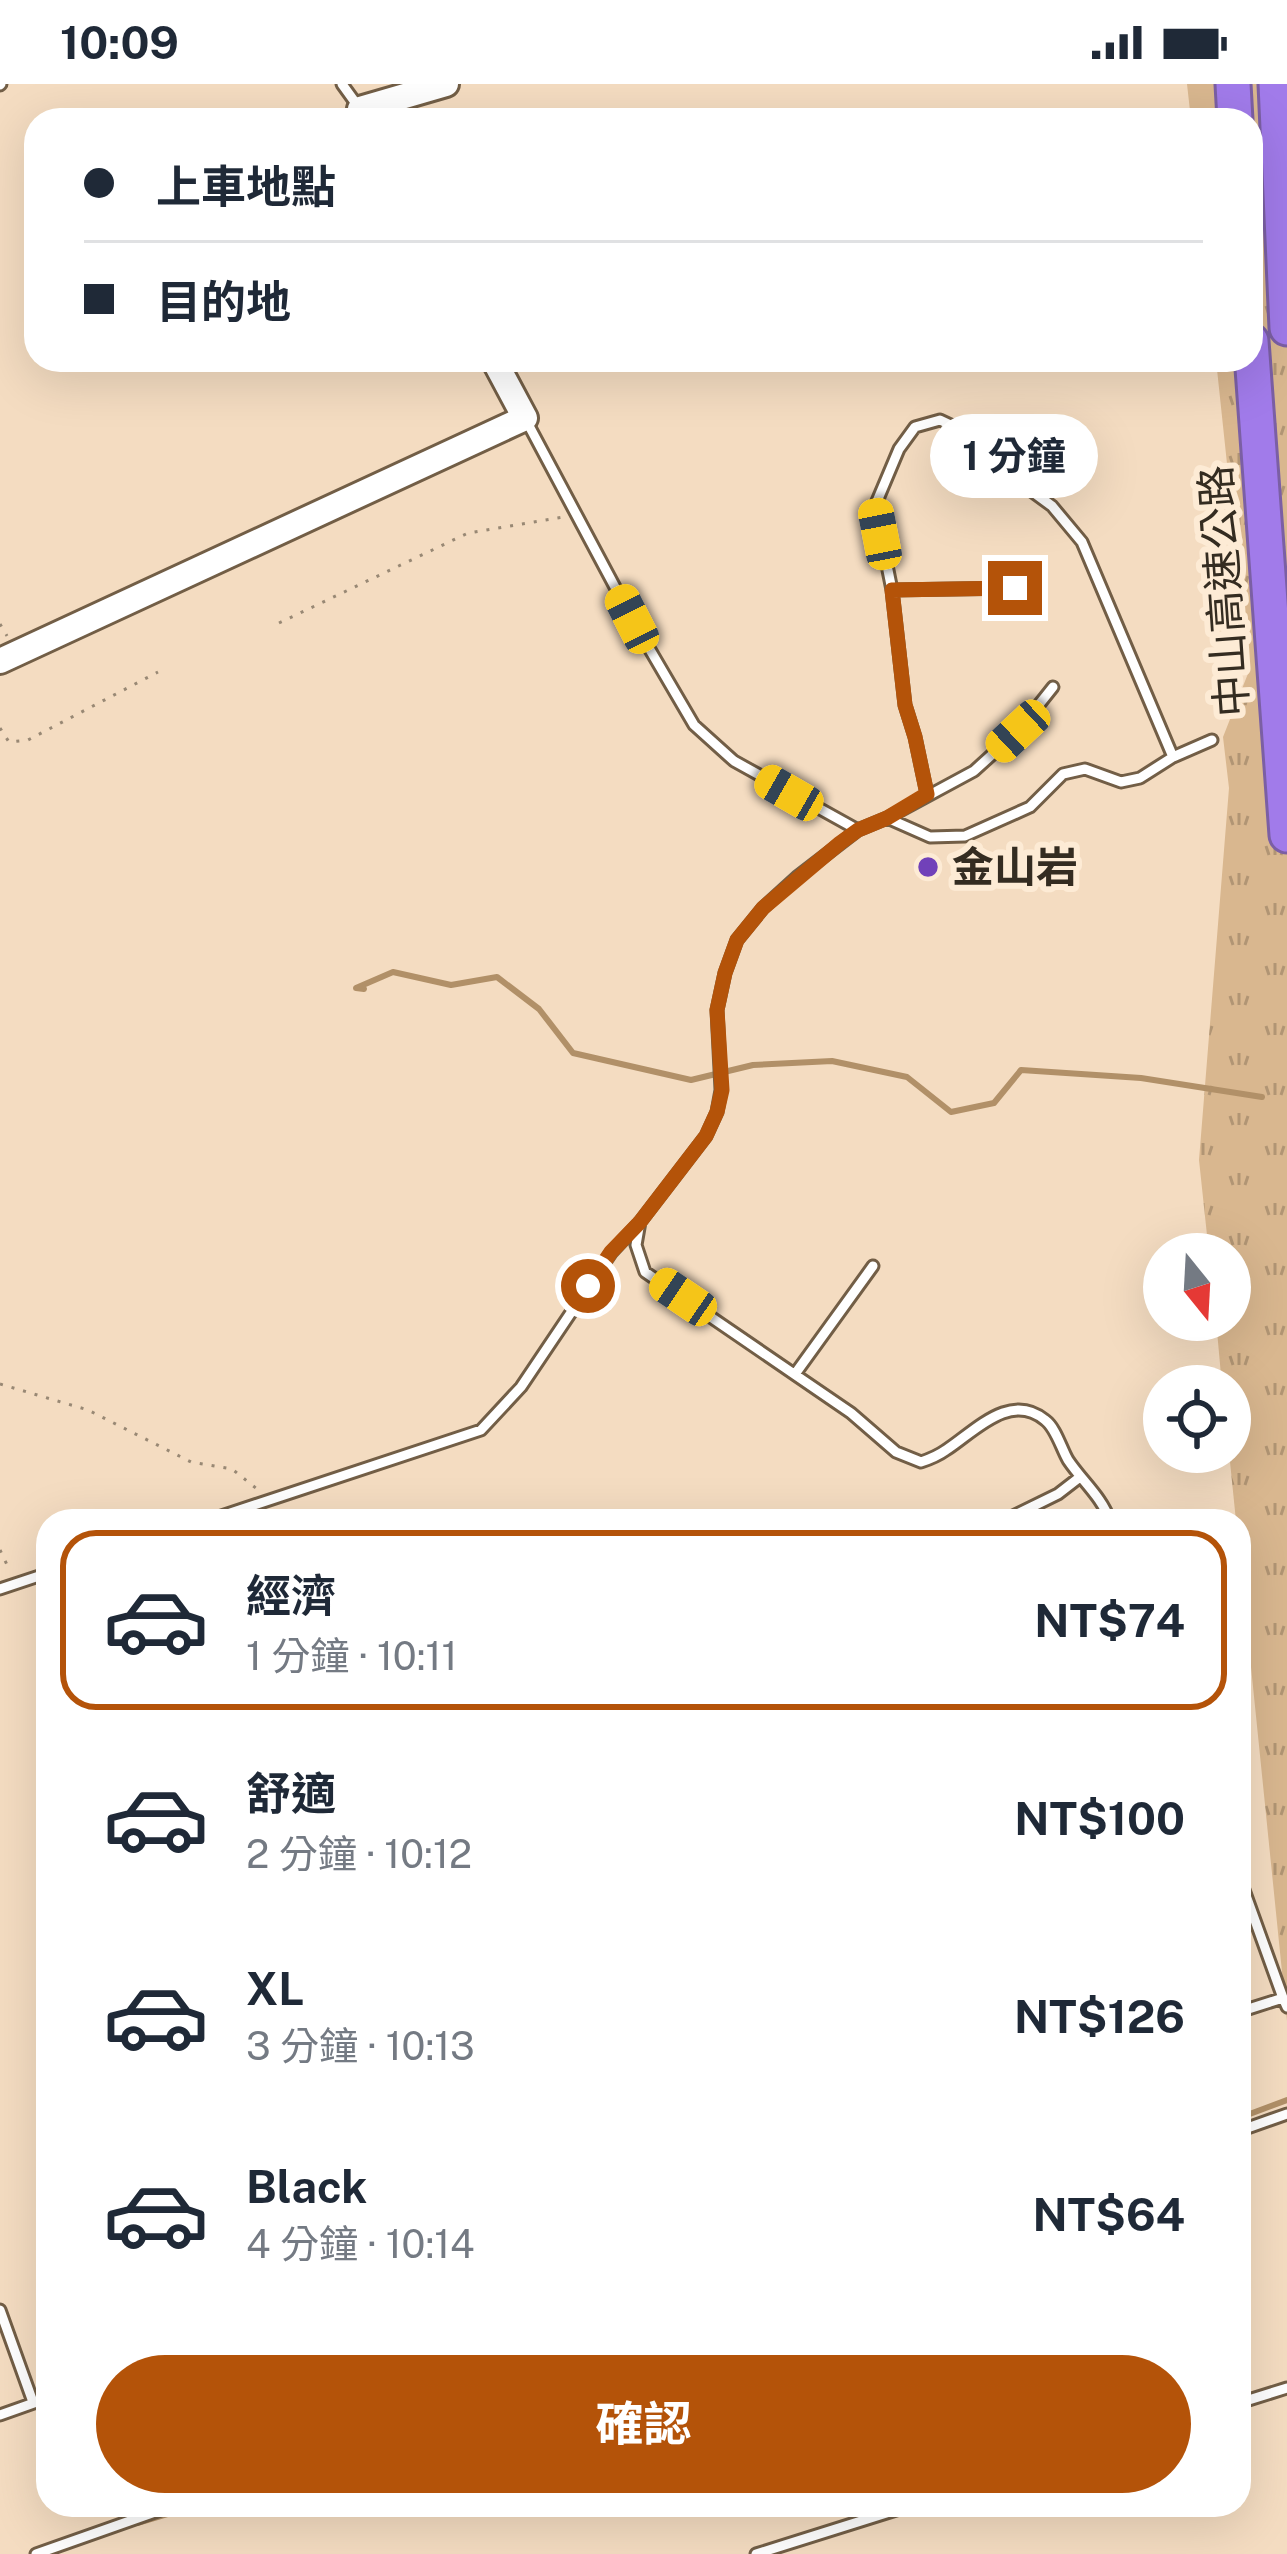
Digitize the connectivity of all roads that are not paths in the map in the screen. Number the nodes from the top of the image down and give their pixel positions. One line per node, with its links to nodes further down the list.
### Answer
1 (446, 84): 3 (street)
2 (1276, 84): 4 (highway)
3 (380, 108)
4 (1287, 328)
5 (500, 372): 7 (street)
6 (1253, 372): 17 (highway, 中山高速公路)
7 (524, 418): 10 (street); 16 (lane)
8 (1015, 588): 9 (lane)
9 (892, 590): 13 (lane); 14 (lane)
10 (0, 661)
11 (1053, 687): 14 (lane)
12 (1212, 740): 13 (lane)
13 (1173, 757): 15 (lane)
14 (927, 794): 15 (lane)
15 (887, 818): 16 (lane)
16 (858, 830): 18 (lane)
17 (1287, 835)
18 (640, 1222): 20 (lane); 22 (lane)
19 (873, 1266): 20 (lane)
20 (796, 1374): 21 (lane)
21 (1079, 1477): 23 (lane); 24 (lane)
22 (243, 1509)
23 (1028, 1509)
24 (1106, 1509)
25 (36, 1577): 26 (lane)
26 (0, 1589)
27 (1251, 1909): 28 (lane)
28 (1285, 2002): 29 (lane)
29 (1251, 2009)
30 (1287, 2114): 31 (lane)
31 (1251, 2127)
32 (0, 2310): 36 (lane)
33 (1287, 2388): 34 (lane)
34 (1251, 2399)
35 (36, 2401): 36 (lane)
36 (33, 2402): 37 (lane)
37 (0, 2415)
38 (141, 2517): 40 (lane)
39 (873, 2517): 41 (lane)
40 (36, 2554)
41 (756, 2554)

